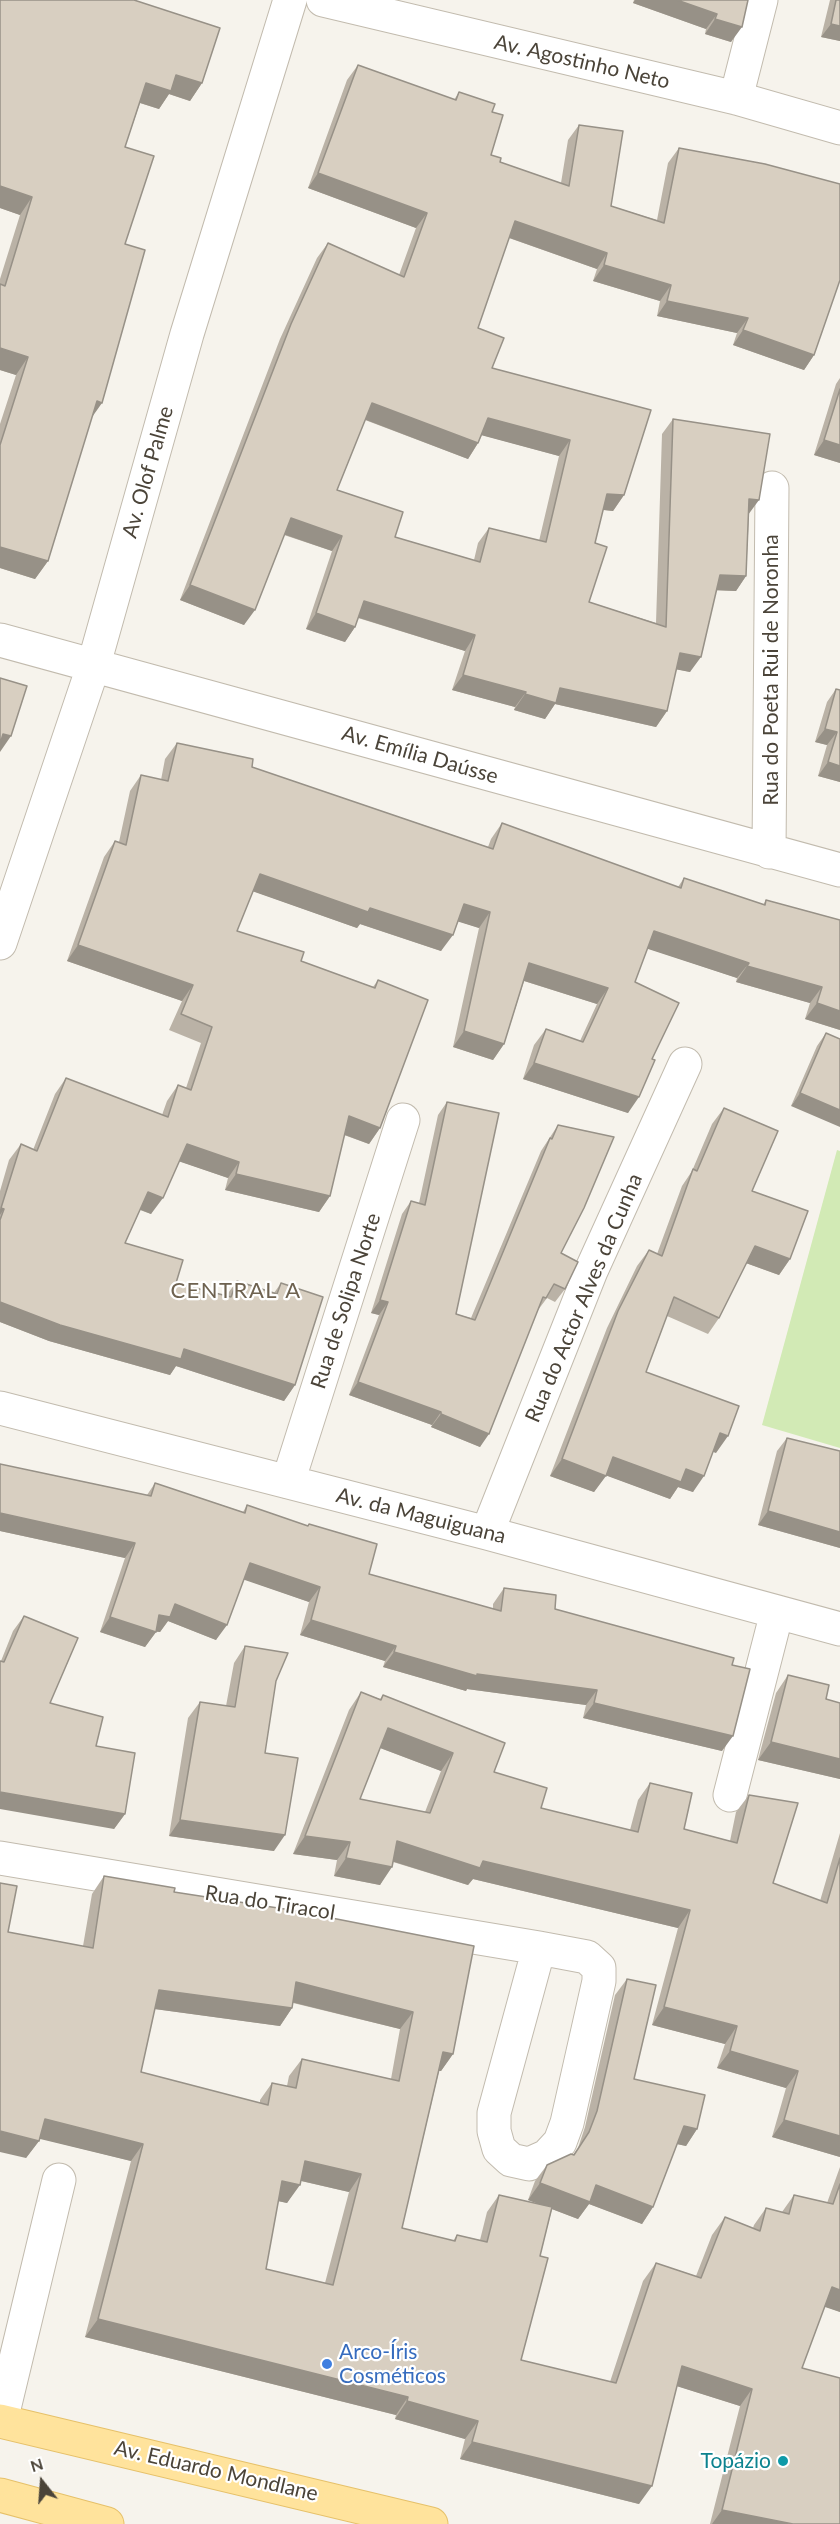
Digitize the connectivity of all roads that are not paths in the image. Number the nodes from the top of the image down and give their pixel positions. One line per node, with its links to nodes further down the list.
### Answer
1 (290, 0): 8 (street, Av. Olof Palme)
2 (322, 0): 4 (street, Av. Agostinho Neto)
3 (761, 0): 4 (street)
4 (736, 98): 5 (street, Av. Agostinho Neto)
5 (840, 128)
6 (772, 488): 9 (street, Rua do Poeta Rui de Noronha)
7 (0, 640): 8 (street, Av. Emília Daússe)
8 (94, 664): 9 (street, Av. Emília Daússe); 11 (street, Av. Olof Palme)
9 (769, 852): 10 (street, Av. Emília Daússe)
10 (840, 870)
11 (0, 943)
12 (685, 1064): 16 (street, Rua do Actor Alves da Cunha)
13 (403, 1120): 15 (street, Rua de Solipa Norte)
14 (0, 1408): 15 (street, Av. da Maguiguana)
15 (288, 1482): 16 (street, Av. da Maguiguana)
16 (487, 1533): 17 (street, Av. da Maguiguana)
17 (777, 1612): 18 (street, Av. da Maguiguana); 19 (street)
18 (840, 1629)
19 (730, 1795)
20 (0, 1858): 21 (street, Rua do Tiracol)
21 (539, 1948): 21 (street, Rua do Tiracol)
22 (59, 2180): 23 (street)
23 (1, 2421): 26 (main road, Av. Eduardo Mondlane)
24 (0, 2496): 25 (main road)
25 (107, 2524)
26 (431, 2524)

